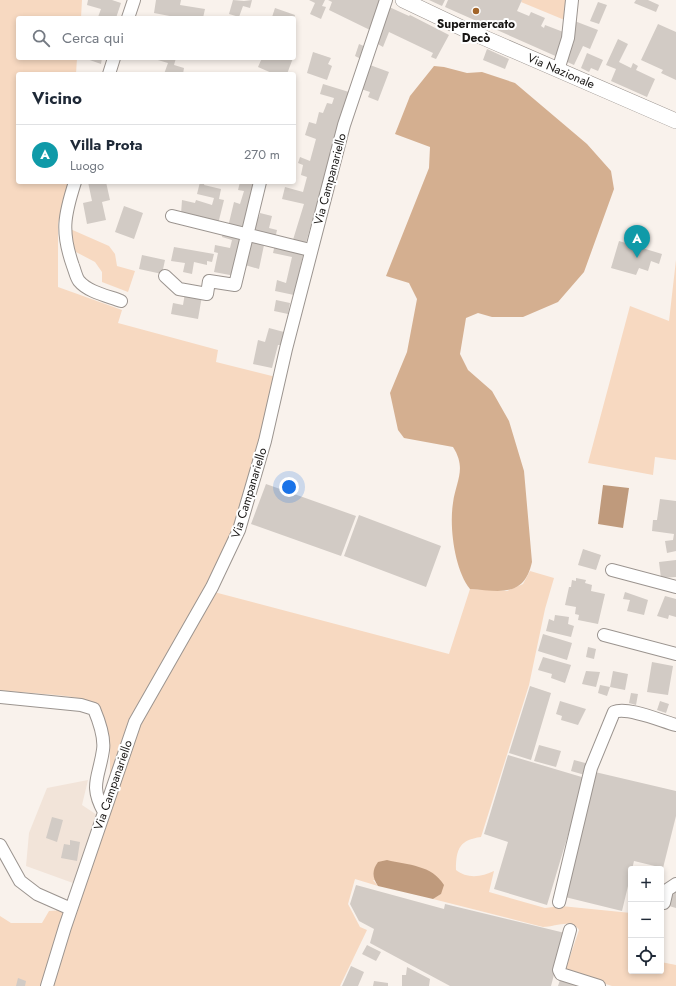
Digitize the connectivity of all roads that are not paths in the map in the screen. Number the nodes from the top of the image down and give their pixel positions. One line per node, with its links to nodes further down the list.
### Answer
1 (134, 0): 5 (street)
2 (386, 0): 14 (street, Via Campanariello)
3 (404, 0): 7 (main road, Via Nazionale)
4 (572, 0): 7 (street)
5 (129, 16)
6 (113, 60): 8 (street)
7 (558, 70): 9 (main road, Via Nazionale)
8 (110, 72)
9 (676, 121)
10 (74, 184): 16 (street)
11 (260, 184): 13 (street)
12 (172, 216): 13 (street)
13 (247, 234): 14 (street); 15 (street)
14 (310, 250): 23 (street, Via Campanariello)
15 (165, 276)
16 (120, 301)
17 (612, 570): 18 (street)
18 (676, 587)
19 (604, 635): 20 (street)
20 (676, 654)
21 (0, 698): 23 (street)
22 (676, 725): 26 (street)
23 (104, 812): 28 (street, Via Campanariello)
24 (0, 845): 28 (street)
25 (676, 884): 27 (street)
26 (559, 902)
27 (664, 903)
28 (71, 909): 30 (street, Via Campanariello)
29 (570, 930): 31 (street)
30 (47, 986)
31 (598, 986)

